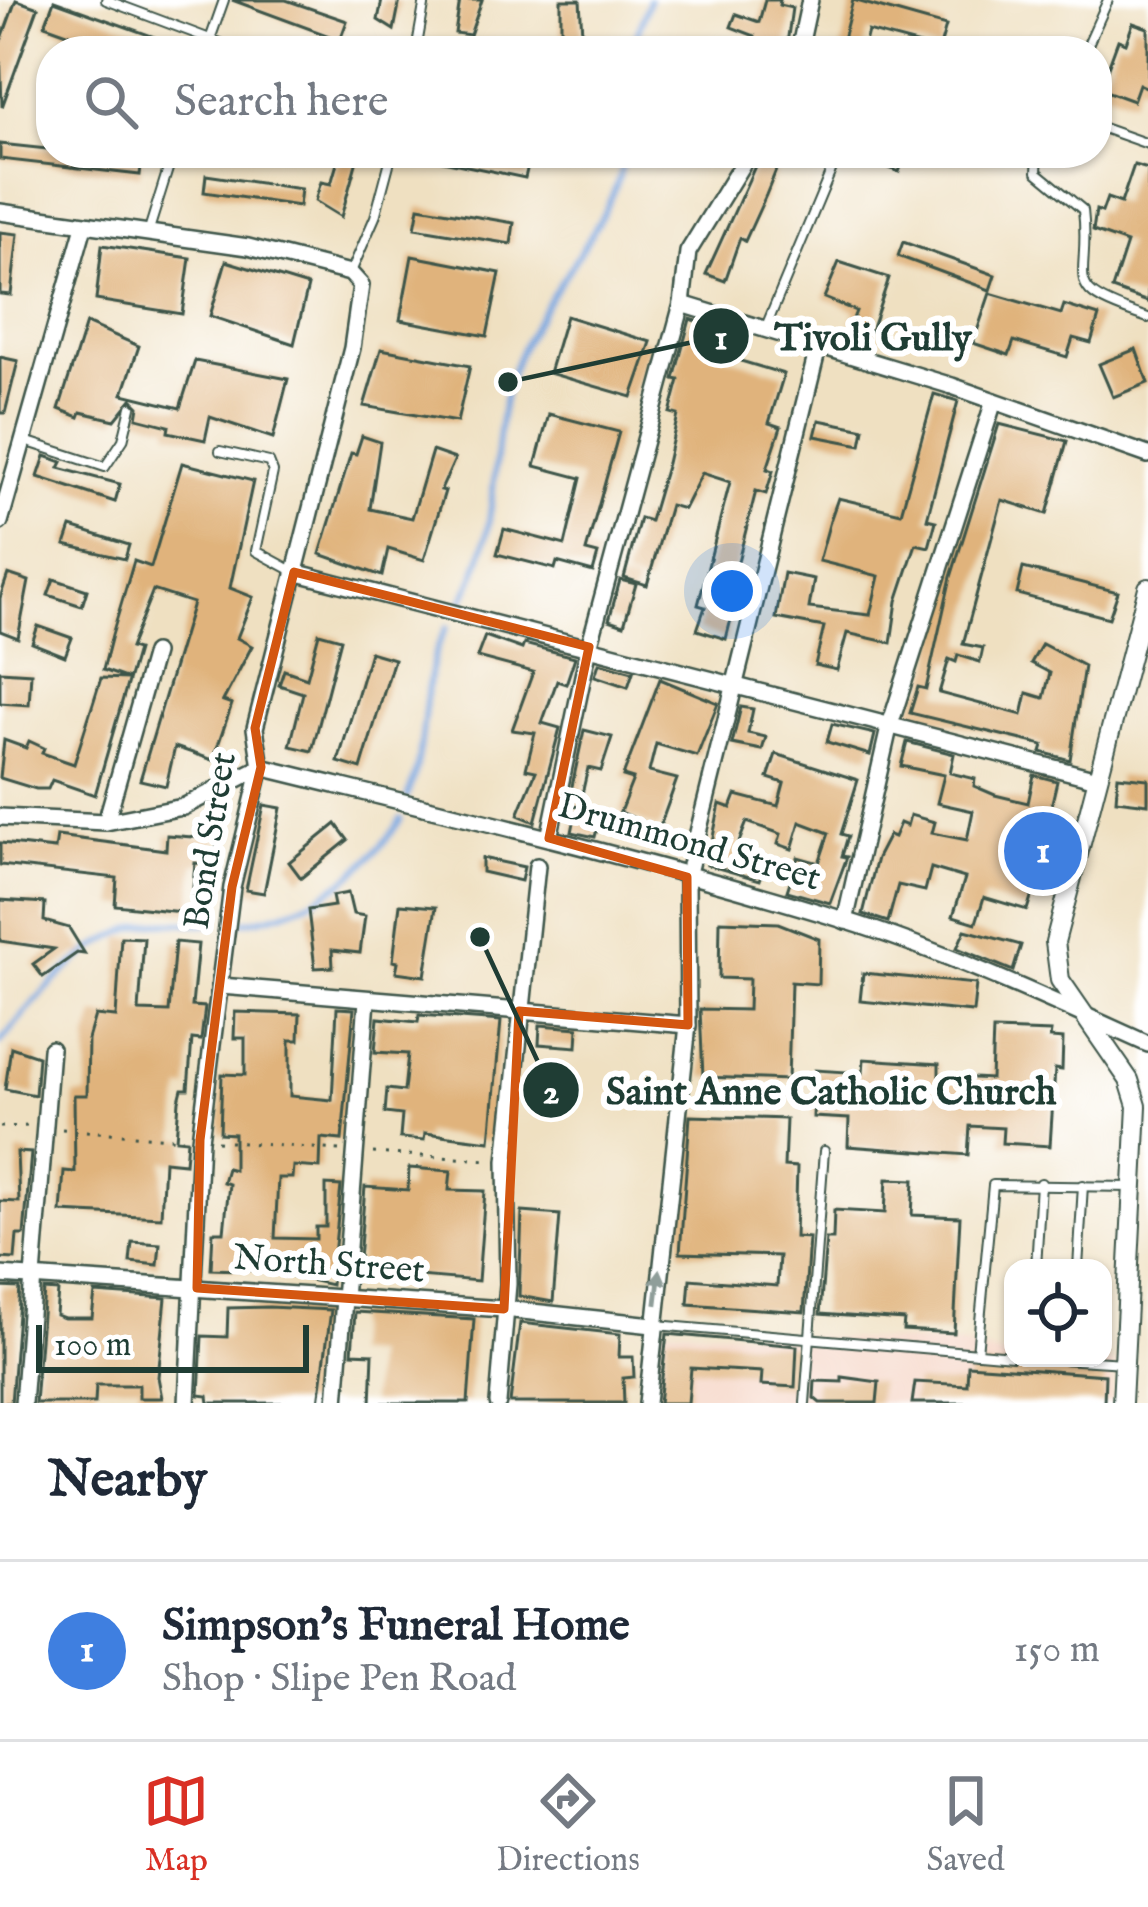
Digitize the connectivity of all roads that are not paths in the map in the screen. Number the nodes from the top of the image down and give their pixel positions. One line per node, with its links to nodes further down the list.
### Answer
1 (106, 0): 6 (lane)
2 (224, 0): 7 (lane)
3 (425, 0): 8 (lane)
4 (810, 0): 9 (street)
5 (1107, 0): 10 (lane)
6 (186, 36)
7 (211, 36)
8 (419, 36)
9 (802, 36)
10 (1091, 36)
11 (1112, 131): 12 (lane)
12 (1148, 144)
13 (168, 168): 20 (lane)
14 (388, 168): 21 (lane)
15 (740, 168): 22 (street)
16 (831, 168): 24 (lane)
17 (1037, 168): 23 (lane)
18 (0, 212): 19 (street)
19 (84, 226): 20 (street); 28 (street)
20 (147, 234): 21 (street)
21 (350, 273): 32 (street, Bond Street)
22 (682, 304): 24 (street); 34 (street)
23 (1148, 318)
24 (765, 331): 25 (street)
25 (818, 348): 26 (street); 36 (street)
26 (994, 400): 30 (street); 37 (street)
27 (131, 406): 28 (lane)
28 (23, 440): 31 (street)
29 (220, 451): 32 (lane)
30 (1148, 455)
31 (0, 522)
32 (294, 572): 34 (street); 38 (street, Bond Street)
33 (1146, 601): 39 (street)
34 (589, 647): 36 (street); 42 (street)
35 (154, 653): 41 (street)
36 (731, 684): 37 (street); 44 (street)
37 (889, 728): 39 (street); 45 (street)
38 (261, 767): 41 (street); 42 (street, Drummond Street); 46 (street, Bond Street)
39 (1097, 779): 49 (street)
40 (0, 817): 41 (street)
41 (106, 823)
42 (549, 838): 44 (street, Drummond Street)
43 (537, 866): 48 (street)
44 (687, 877): 45 (street, Drummond Street); 50 (street)
45 (845, 921): 49 (street, Drummond Street)
46 (221, 986): 47 (street); 61 (street, Bond Street)
47 (367, 1000): 48 (street); 62 (street)
48 (519, 1011): 50 (street); 63 (street)
49 (1089, 1017): 51 (street, Drummond Street); 56 (street)
50 (688, 1025): 64 (street, one-way to 50)
51 (1148, 1044)
52 (51, 1049): 60 (street)
53 (824, 1150): 65 (lane)
54 (1041, 1183): 55 (lane); 57 (lane); 66 (lane)
55 (1083, 1185): 56 (lane); 58 (lane)
56 (1135, 1187): 69 (street)
57 (1037, 1259)
58 (1079, 1259)
59 (0, 1275): 60 (street, North Street)
60 (32, 1276): 61 (street, North Street); 71 (street)
61 (197, 1288): 62 (street, North Street); 72 (street, Bond Street)
62 (344, 1302): 63 (street, North Street); 73 (street)
63 (504, 1309): 64 (street, North Street); 74 (street)
64 (653, 1325): 65 (lane); 75 (street)
65 (808, 1338): 66 (lane); 76 (lane)
66 (977, 1353): 67 (lane)
67 (1004, 1355)
68 (1112, 1363): 69 (lane)
69 (1126, 1364): 70 (street); 77 (street)
70 (1148, 1366)
71 (23, 1403)
72 (187, 1403)
73 (336, 1403)
74 (498, 1403)
75 (647, 1403)
76 (805, 1403)
77 (1122, 1403)

